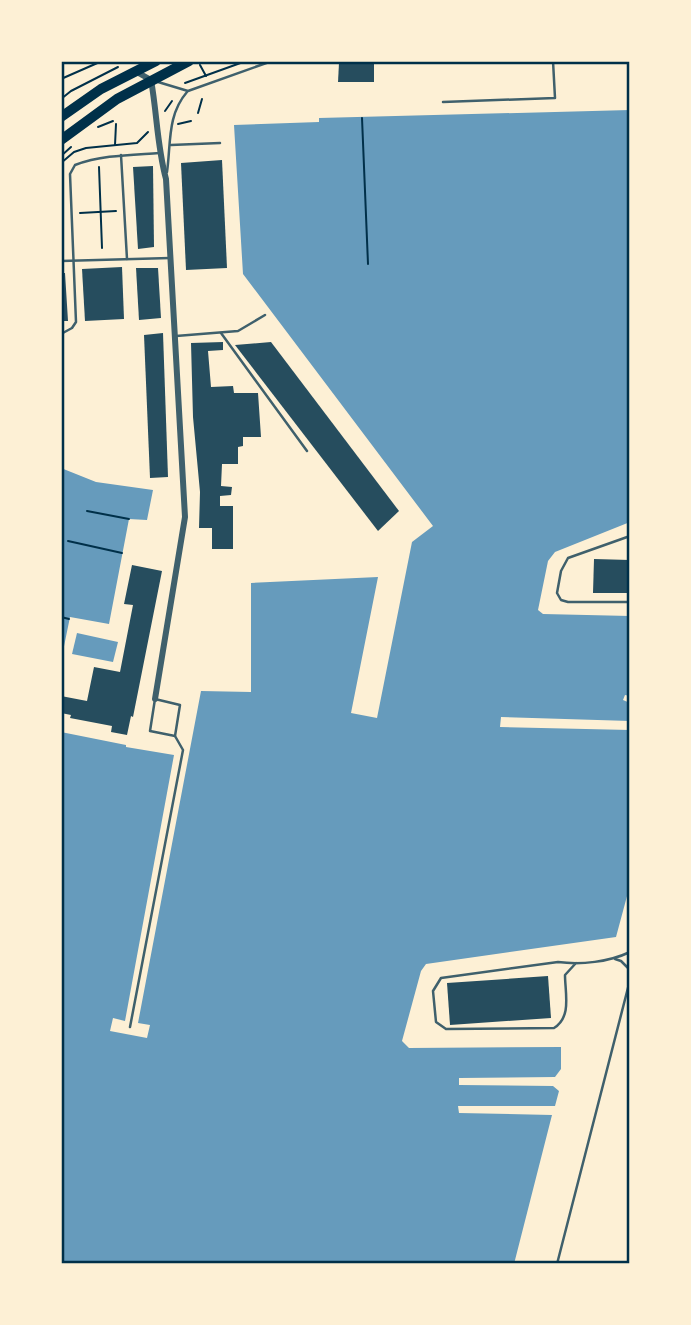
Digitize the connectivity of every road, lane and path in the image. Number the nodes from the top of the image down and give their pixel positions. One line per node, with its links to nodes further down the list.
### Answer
1 (102, 61): 9 (path)
2 (156, 61): 8 (highway)
3 (189, 61): 10 (highway)
4 (199, 61): 11 (path)
5 (272, 61): 11 (lane)
6 (553, 61): 15 (lane)
7 (121, 66): 13 (path)
8 (135, 71): 10 (street); 17 (highway)
9 (61, 79)
10 (151, 80): 12 (lane); 22 (highway); 27 (street)
11 (206, 86): 12 (lane)
12 (188, 91): 24 (lane)
13 (61, 99)
14 (202, 99): 16 (path)
15 (443, 102)
16 (198, 113)
17 (61, 117)
18 (362, 118): 40 (path)
19 (191, 121): 20 (path)
20 (176, 125)
21 (96, 128): 25 (path)
22 (61, 140)
23 (220, 144): 24 (lane)
24 (171, 145): 31 (lane)
25 (115, 146)
26 (71, 148): 29 (path)
27 (159, 153): 28 (lane); 31 (street)
28 (121, 155): 30 (lane); 32 (lane)
29 (61, 156)
30 (99, 158): 33 (path); 34 (lane)
31 (166, 179): 36 (street)
32 (124, 211): 33 (path); 38 (lane)
33 (99, 212): 34 (path); 35 (path)
34 (72, 213): 37 (lane)
35 (102, 248)
36 (171, 258): 38 (lane); 44 (street)
37 (73, 260): 38 (lane); 39 (lane); 43 (lane)
38 (127, 260)
39 (61, 261)
40 (368, 264)
41 (265, 316): 42 (lane)
42 (220, 333): 44 (lane); 45 (lane)
43 (61, 334)
44 (176, 336): 54 (street)
45 (307, 451)
46 (88, 511): 47 (path)
47 (130, 519)
48 (630, 536): 51 (lane)
49 (68, 541): 50 (path)
50 (122, 553)
51 (630, 602)
52 (61, 617): 53 (path)
53 (69, 619)
54 (155, 699): 55 (lane); 55 (lane)
55 (175, 736): 63 (lane)
56 (630, 952): 57 (lane)
57 (611, 958): 58 (lane); 59 (lane)
58 (576, 963): 58 (lane)
59 (630, 970)
60 (630, 980): 61 (lane)
61 (624, 1003): 62 (lane); 64 (lane)
62 (630, 1004)
63 (130, 1027)
64 (557, 1264)

